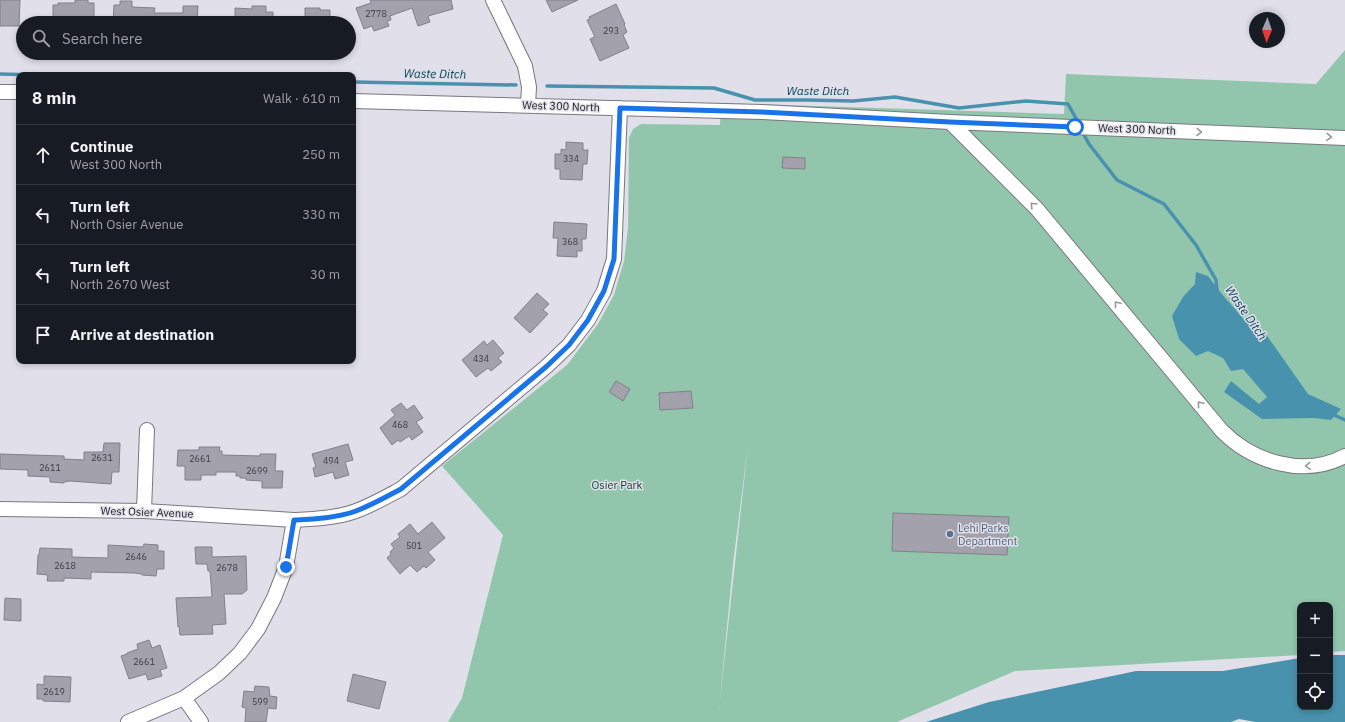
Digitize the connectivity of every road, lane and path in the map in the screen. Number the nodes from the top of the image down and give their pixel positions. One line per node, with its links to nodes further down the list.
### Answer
1 (494, 0): 5 (street)
2 (0, 92): 3 (street)
3 (16, 92)
4 (356, 101): 5 (street, West 300 North)
5 (528, 105): 6 (street, West 300 North)
6 (620, 108): 7 (street, West 300 North); 13 (street, West Osier Avenue)
7 (950, 122): 8 (street, West 300 North, one-way to 8); 10 (street, one-way to 7)
8 (1345, 138)
9 (147, 430): 12 (street)
10 (1345, 456)
11 (0, 509): 12 (street, West Osier Avenue)
12 (144, 511): 13 (street, West Osier Avenue)
13 (294, 520): 14 (street)
14 (184, 698): 15 (street); 16 (street)
15 (128, 722)
16 (201, 722)

